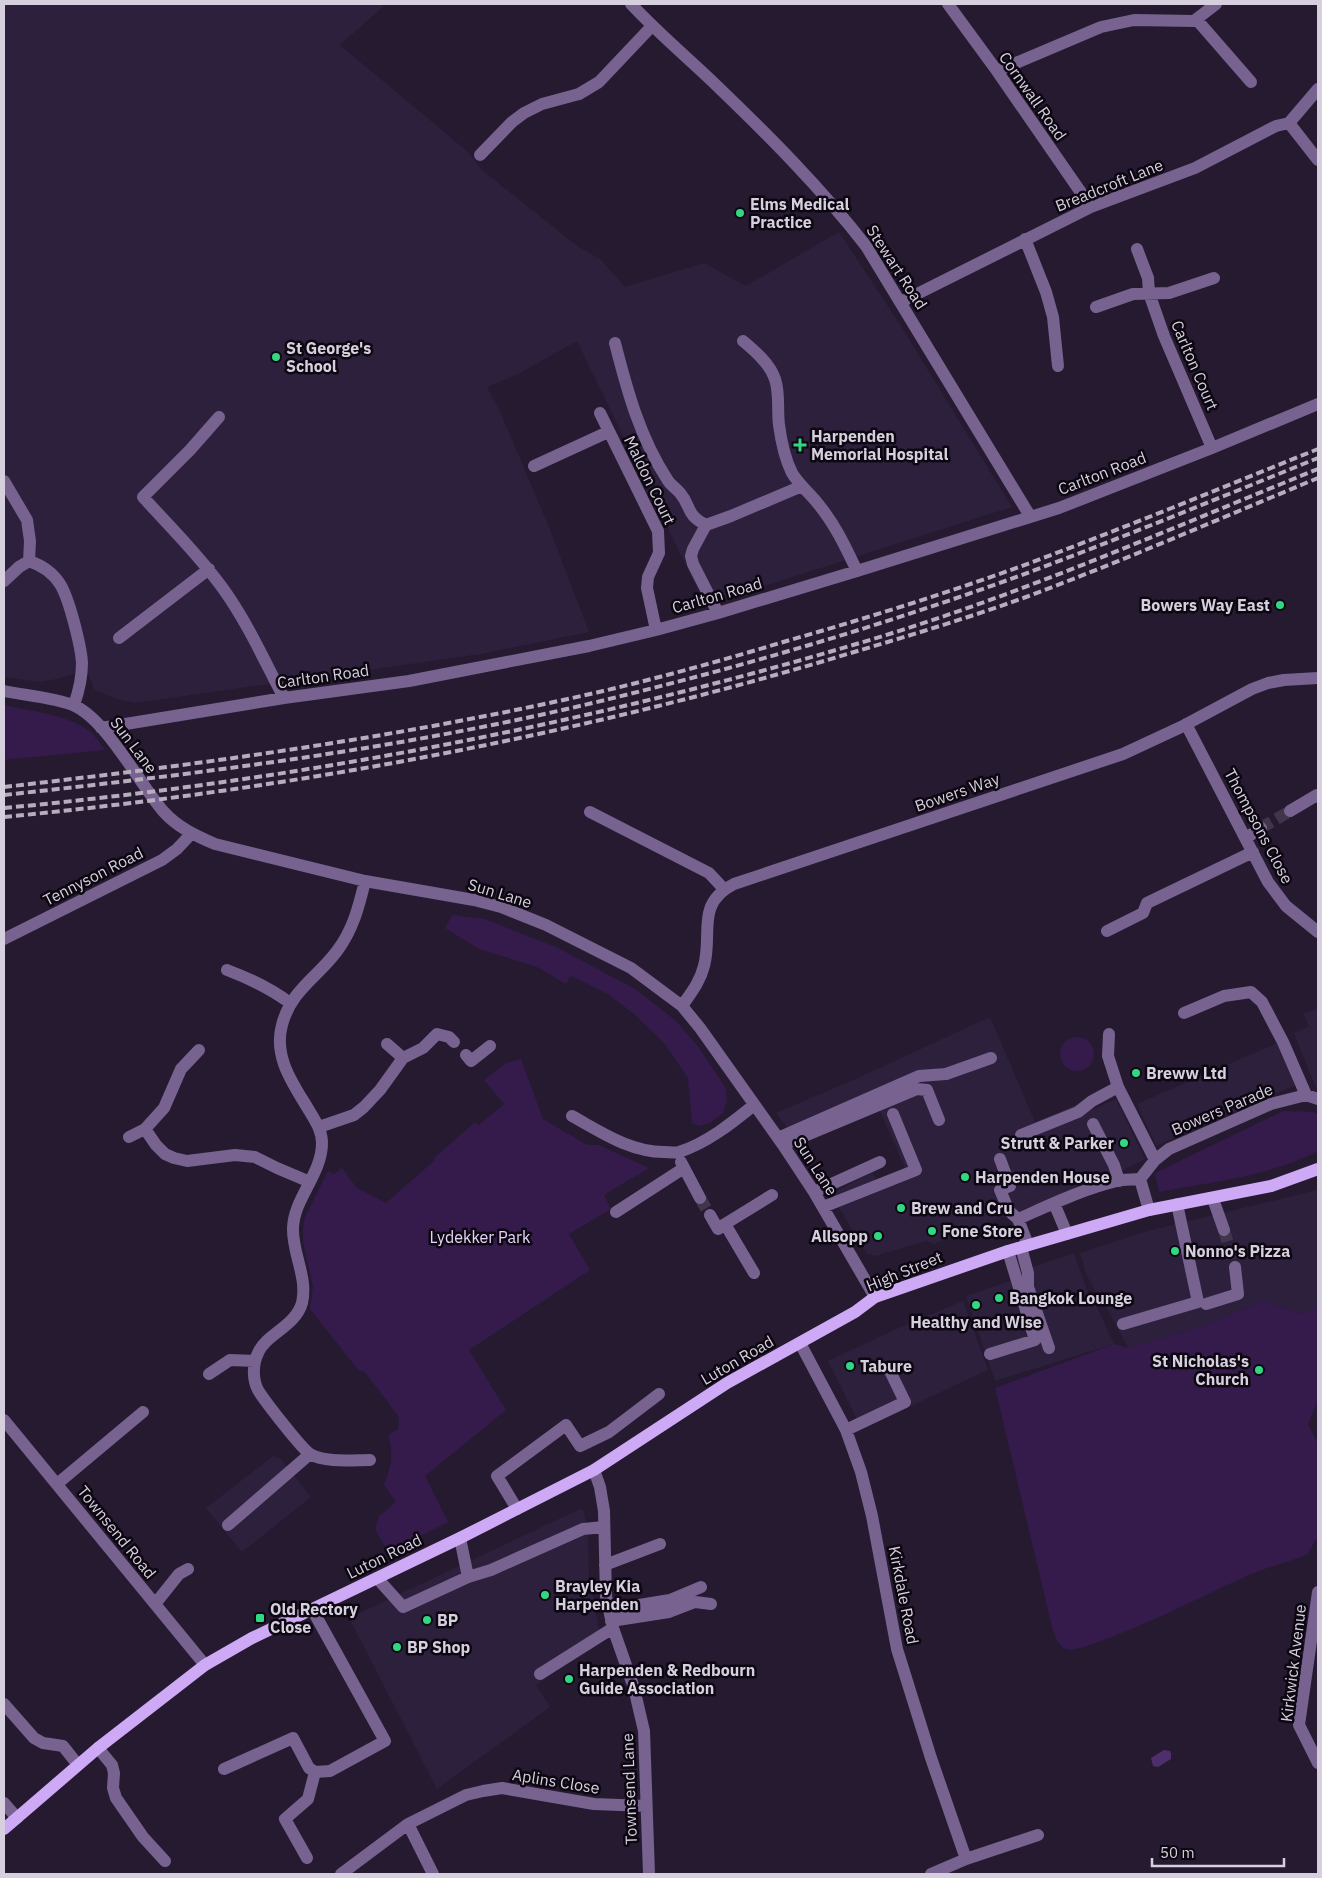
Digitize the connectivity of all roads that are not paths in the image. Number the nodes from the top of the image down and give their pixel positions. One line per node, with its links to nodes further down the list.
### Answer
1 (631, 4): 5 (street, Stewart Road)
2 (948, 4): 6 (street, Cornwall Road)
3 (1216, 4): 4 (street)
4 (1197, 20): 6 (street); 7 (street)
5 (652, 26): 10 (street); 17 (street, Stewart Road)
6 (997, 71): 12 (street, Cornwall Road)
7 (1251, 82)
8 (1318, 89): 9 (street)
9 (1289, 123): 11 (street); 12 (street, Breadcroft Lane)
10 (480, 155)
11 (1318, 160)
12 (1091, 207): 13 (street, Breadcroft Lane)
13 (1025, 239): 17 (street, Breadcroft Lane); 21 (street)
14 (1137, 249): 16 (street, Carlton Court)
15 (1214, 278): 16 (street)
16 (1149, 293): 18 (street); 26 (street, Carlton Court)
17 (901, 302): 30 (street, Stewart Road)
18 (1096, 307)
19 (743, 342): 29 (street)
20 (615, 343): 31 (street)
21 (1058, 366)
22 (1318, 404): 26 (street, Carlton Road)
23 (600, 413): 25 (street, Maldon Court)
24 (219, 417): 33 (street)
25 (608, 432): 27 (street, Maldon Court); 37 (street, Maldon Court)
26 (1212, 448): 30 (street, Carlton Road)
27 (534, 466)
28 (4, 481): 32 (street)
29 (802, 486): 31 (street); 34 (street)
30 (1030, 516): 34 (street, Carlton Road)
31 (706, 525): 36 (street)
32 (29, 561): 35 (street); 42 (street)
33 (209, 569): 38 (street); 41 (street)
34 (857, 571): 36 (street, Carlton Road)
35 (4, 581)
36 (718, 613): 37 (street, Carlton Road)
37 (656, 630): 41 (street, Carlton Road)
38 (119, 638)
39 (1318, 678): 43 (street, Bowers Way)
40 (4, 691): 42 (street, Sun Lane)
41 (284, 698): 44 (street, Carlton Road)
42 (74, 705): 44 (street, Sun Lane)
43 (1186, 724): 50 (street, Thompsons Close); 53 (street, Bowers Way)
44 (104, 732): 49 (street, Sun Lane)
45 (1318, 797): 46 (street)
46 (1290, 811)
47 (590, 812): 53 (street)
48 (1261, 828): 50 (street)
49 (191, 834): 52 (street, Sun Lane); 56 (street, Tennyson Road)
50 (1246, 838): 51 (street, Thompsons Close)
51 (1253, 852): 54 (street); 55 (street, Thompsons Close)
52 (365, 881): 58 (street); 59 (street, Sun Lane)
53 (724, 889): 59 (street)
54 (1107, 931)
55 (1318, 932)
56 (4, 939)
57 (228, 970): 58 (street)
58 (290, 1003): 77 (street)
59 (682, 1006): 72 (street, Sun Lane)
60 (1184, 1013): 70 (street)
61 (1109, 1034): 69 (street)
62 (454, 1042): 67 (street)
63 (387, 1044): 67 (street)
64 (490, 1046): 66 (street)
65 (199, 1050): 78 (street)
66 (466, 1055)
67 (403, 1058): 77 (street)
68 (991, 1058): 81 (street)
69 (1118, 1087): 79 (street); 84 (street)
70 (1306, 1095): 71 (street); 84 (street, Bowers Parade)
71 (1318, 1099)
72 (754, 1105): 81 (street, Sun Lane); 82 (street)
73 (893, 1114): 97 (street)
74 (572, 1116): 82 (street)
75 (939, 1120): 81 (street)
76 (1093, 1124): 89 (street)
77 (319, 1127): 90 (street)
78 (145, 1129): 80 (street); 90 (street)
79 (1021, 1135)
80 (129, 1137)
81 (781, 1141): 91 (street, Sun Lane)
82 (678, 1153): 86 (street)
83 (1000, 1159): 101 (street)
84 (1155, 1160): 88 (street)
85 (880, 1162): 91 (street)
86 (684, 1168): 93 (street); 99 (street)
87 (1318, 1169): 94 (main road, High Street)
88 (1140, 1179): 89 (street); 98 (street)
89 (1119, 1181): 95 (street)
90 (310, 1182): 115 (street)
91 (814, 1192): 97 (street, Sun Lane)
92 (772, 1195): 102 (street)
93 (700, 1198)
94 (1213, 1198): 96 (main road, High Street); 103 (street)
95 (1054, 1203): 101 (street); 104 (street)
96 (1177, 1204): 98 (main road, High Street); 111 (street)
97 (823, 1207): 109 (street, Sun Lane)
98 (1149, 1210): 104 (main road, High Street)
99 (616, 1212)
100 (710, 1215): 102 (street)
101 (1018, 1219): 105 (street)
102 (726, 1224): 108 (street)
103 (1224, 1230)
104 (1067, 1234): 105 (main road, High Street)
105 (1025, 1246): 106 (main road, High Street); 113 (street)
106 (1008, 1251): 109 (main road, High Street); 114 (street)
107 (1235, 1268): 110 (street)
108 (754, 1273)
109 (875, 1296): 112 (main road, High Street)
110 (1206, 1304)
111 (1122, 1324)
112 (800, 1343): 121 (street, Kirkdale Road); 124 (main road, Luton Road)
113 (1049, 1348)
114 (990, 1354)
115 (255, 1361): 117 (street); 122 (street)
116 (890, 1371): 121 (street)
117 (209, 1374)
118 (659, 1394): 126 (street)
119 (143, 1412): 125 (street)
120 (4, 1420): 125 (street, Townsend Road)
121 (846, 1430): 156 (street, Kirkdale Road)
122 (310, 1454): 123 (street); 127 (street)
123 (370, 1460)
124 (594, 1470): 126 (main road, Luton Road); 128 (street, Townsend Lane)
125 (57, 1484): 137 (street, Townsend Road)
126 (517, 1509): 129 (main road, Luton Road)
127 (228, 1525)
128 (604, 1527): 131 (street, Townsend Lane); 133 (street)
129 (460, 1538): 133 (street); 134 (main road, Luton Road)
130 (660, 1544): 131 (street)
131 (605, 1565): 140 (street, Townsend Lane)
132 (188, 1569): 137 (street)
133 (468, 1577): 134 (street)
134 (377, 1578): 139 (main road, Luton Road)
135 (701, 1587): 140 (street)
136 (1318, 1592): 145 (street, Kirkwick Avenue)
137 (154, 1604): 141 (street, Townsend Road)
138 (712, 1604): 140 (street)
139 (312, 1609): 141 (main road, Luton Road); 148 (street)
140 (611, 1620): 142 (street); 150 (street, Townsend Lane)
141 (205, 1665): 144 (main road, Luton Road)
142 (540, 1674)
143 (4, 1704): 146 (street)
144 (98, 1748): 146 (main road, Luton Road); 157 (street)
145 (1318, 1763)
146 (78, 1765): 151 (main road, Luton Road)
147 (224, 1769): 148 (street)
148 (315, 1772): 155 (street)
149 (4, 1803): 151 (street)
150 (646, 1806): 152 (street, Aplins Close); 160 (street, Townsend Lane)
151 (17, 1818): 153 (main road, Luton Road)
152 (408, 1824): 158 (street, Aplins Close); 159 (street)
153 (4, 1828)
154 (1038, 1835): 156 (street)
155 (307, 1858)
156 (966, 1859): 161 (street)
157 (165, 1861)
158 (341, 1874)
159 (433, 1874)
160 (648, 1874)
161 (931, 1874)

